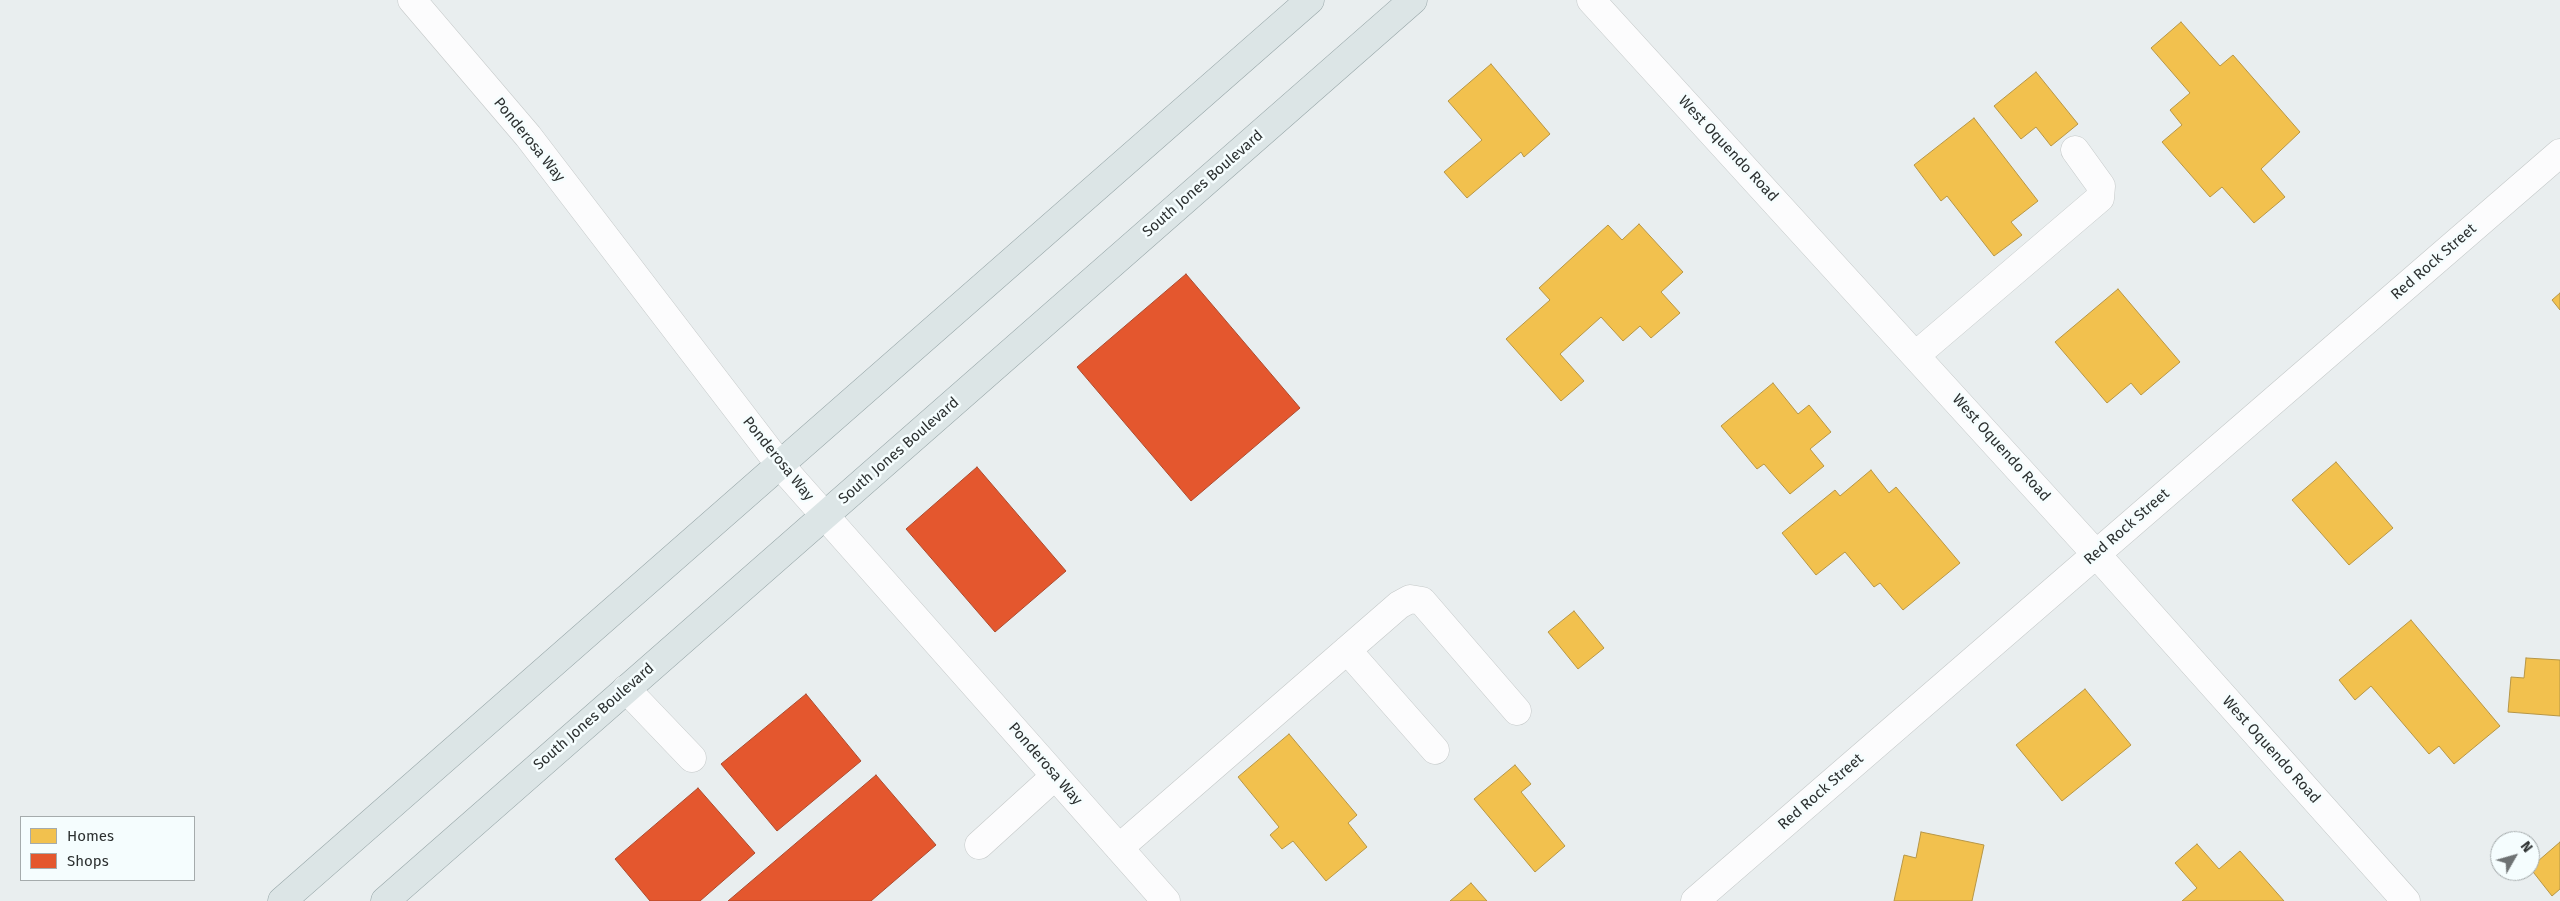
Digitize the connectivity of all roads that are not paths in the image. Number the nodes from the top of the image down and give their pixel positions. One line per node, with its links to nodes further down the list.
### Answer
1 (412, 0): 8 (street, Ponderosa Way)
2 (1310, 0): 8 (main road)
3 (1413, 0): 9 (main road, South Jones Boulevard)
4 (1591, 0): 7 (street, West Oquendo Road)
5 (2075, 150): 7 (street)
6 (2560, 153): 10 (street, Red Rock Street)
7 (1916, 355): 10 (street, West Oquendo Road)
8 (780, 465): 9 (street, Ponderosa Way); 19 (main road)
9 (825, 515): 12 (main road, South Jones Boulevard); 16 (street, Ponderosa Way)
10 (2096, 554): 22 (street, Red Rock Street); 23 (street, West Oquendo Road)
11 (1347, 650): 13 (street); 14 (street); 18 (street)
12 (626, 689): 15 (street); 20 (main road, South Jones Boulevard)
13 (1517, 711)
14 (1435, 750)
15 (692, 758)
16 (1055, 776): 17 (street); 18 (street, Ponderosa Way)
17 (979, 845)
18 (1119, 848): 21 (street, Ponderosa Way)
19 (282, 901)
20 (384, 901)
21 (1166, 901)
22 (1695, 901)
23 (2406, 901)

